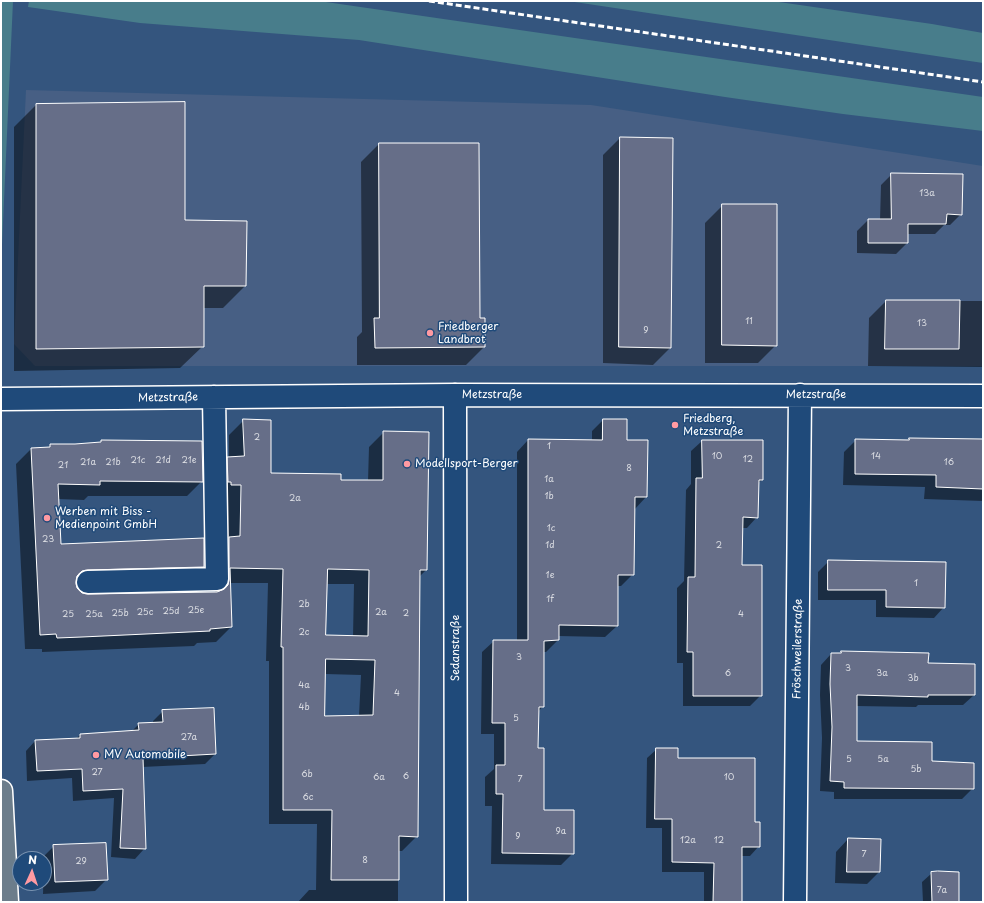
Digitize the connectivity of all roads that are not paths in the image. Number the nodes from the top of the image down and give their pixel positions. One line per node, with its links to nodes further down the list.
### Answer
1 (455, 395): 2 (street, Metzstraße); 4 (street, Metzstraße); 9 (street, Sedanstraße)
2 (800, 395): 3 (street, Metzstraße); 10 (street, Fröschweilerstraße)
3 (983, 396)
4 (214, 397): 5 (street, Metzstraße); 6 (street)
5 (1, 399)
6 (88, 582)
7 (1, 792): 8 (main road)
8 (6, 902)
9 (456, 902)
10 (795, 902)

